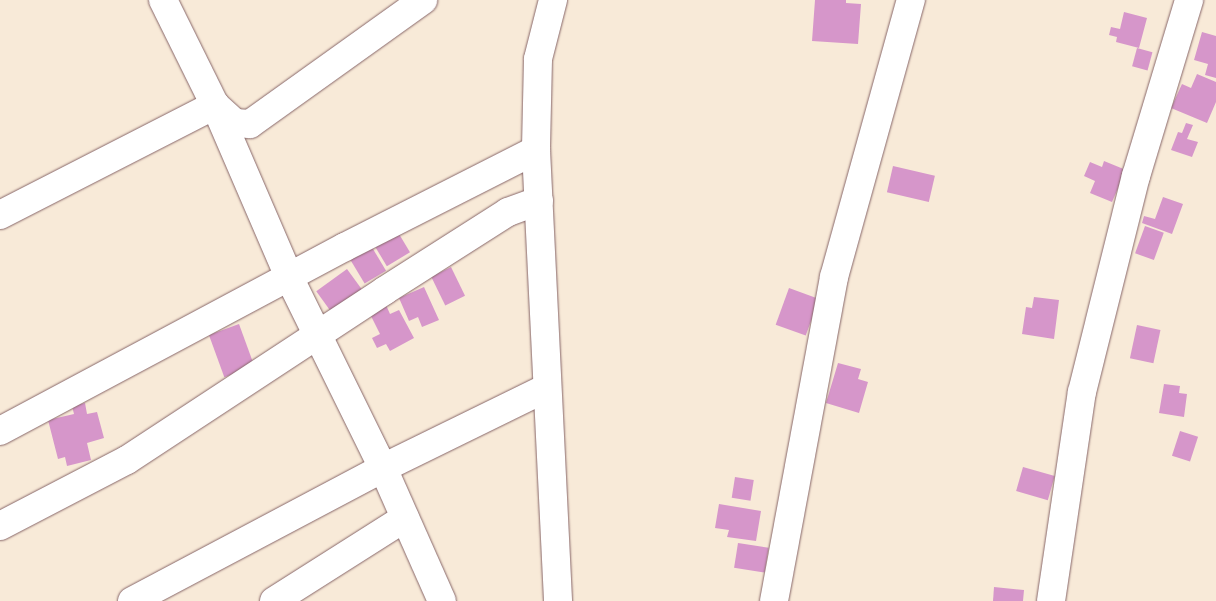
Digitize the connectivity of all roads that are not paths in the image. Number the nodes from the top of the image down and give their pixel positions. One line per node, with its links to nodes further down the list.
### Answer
1 (163, 0): 6 (street)
2 (423, 0): 6 (street)
3 (553, 0): 7 (street)
4 (911, 0): 21 (street)
5 (1190, 0): 22 (street)
6 (215, 105): 9 (street); 10 (street)
7 (536, 150): 8 (street); 10 (street)
8 (538, 200): 11 (street); 12 (street)
9 (0, 215)
10 (289, 276): 11 (street); 13 (street)
11 (319, 334): 14 (street); 16 (street)
12 (546, 388): 14 (street); 20 (street)
13 (0, 431)
14 (383, 468): 15 (street); 17 (street)
15 (405, 518): 18 (street); 19 (street)
16 (0, 526)
17 (132, 601)
18 (274, 601)
19 (442, 601)
20 (558, 601)
21 (774, 601)
22 (1051, 601)

